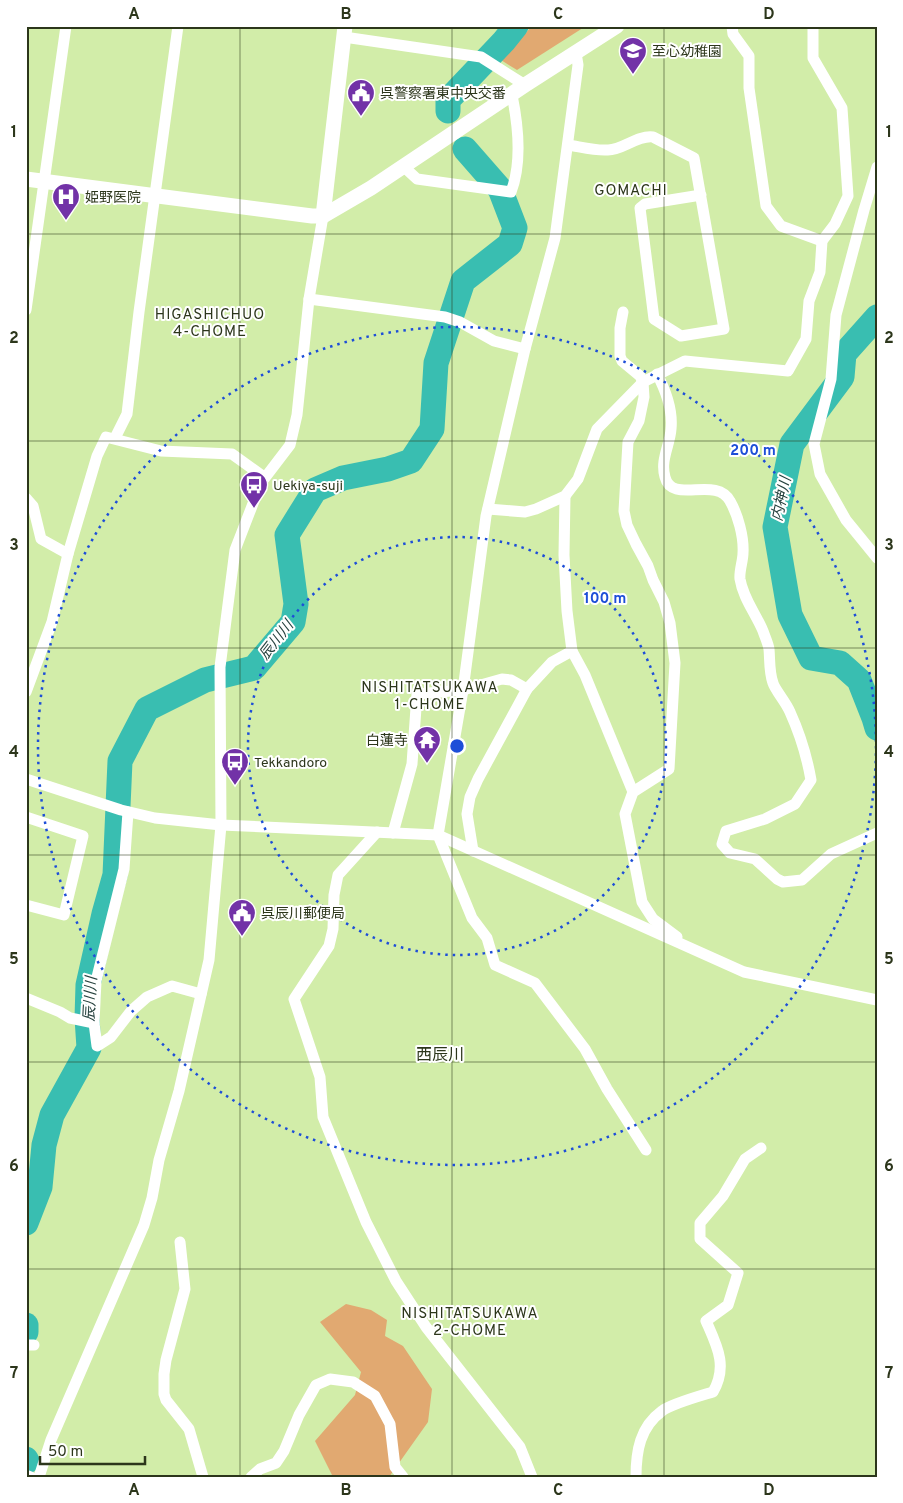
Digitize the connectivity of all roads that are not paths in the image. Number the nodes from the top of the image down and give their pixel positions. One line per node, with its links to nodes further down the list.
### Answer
1 (66, 26): 14 (street)
2 (178, 26): 15 (street)
3 (732, 26): 18 (street)
4 (813, 26): 18 (street)
5 (608, 29): 7 (street)
6 (344, 32): 8 (street); 17 (street)
7 (576, 53): 8 (street); 10 (street)
8 (525, 84): 9 (street)
9 (512, 95): 11 (street); 11 (street)
10 (568, 145): 16 (street); 22 (street)
11 (403, 166): 17 (street)
12 (877, 167): 31 (street)
13 (26, 179): 14 (street)
14 (44, 181): 15 (street); 20 (street)
15 (156, 195): 17 (street); 25 (street)
16 (700, 195): 16 (street)
17 (323, 216): 19 (street)
18 (822, 241): 23 (street)
19 (309, 299): 22 (street); 26 (street)
20 (26, 310)
21 (624, 312): 24 (street)
22 (525, 349): 29 (street)
23 (657, 374): 24 (street); 43 (street)
24 (643, 382): 27 (street); 37 (street)
25 (115, 438): 26 (street); 30 (street)
26 (264, 477): 40 (street)
27 (565, 496): 29 (street); 32 (street)
28 (26, 498): 30 (street)
29 (488, 509): 34 (street)
30 (68, 554): 35 (street)
31 (877, 558)
32 (572, 651): 33 (street); 37 (street)
33 (527, 689): 34 (street); 45 (street)
34 (463, 690): 42 (street); 44 (street)
35 (26, 692)
36 (26, 779): 38 (street)
37 (633, 792): 47 (street)
38 (128, 812): 40 (street); 51 (street)
39 (26, 817): 46 (street)
40 (221, 825): 41 (street); 48 (street)
41 (377, 832): 42 (street); 61 (street)
42 (393, 832): 44 (street)
43 (877, 833)
44 (438, 836): 45 (street); 53 (street)
45 (473, 851): 47 (street)
46 (26, 904)
47 (697, 951): 50 (street)
48 (201, 994): 51 (street); 57 (street)
49 (26, 998): 51 (street)
50 (877, 1000)
51 (94, 1023)
52 (761, 1148): 62 (street)
53 (646, 1150)
54 (180, 1242): 58 (street)
55 (26, 1475): 56 (street)
56 (31, 1477)
57 (39, 1477)
58 (203, 1477)
59 (251, 1477): 60 (street)
60 (403, 1477)
61 (532, 1477)
62 (636, 1477)

